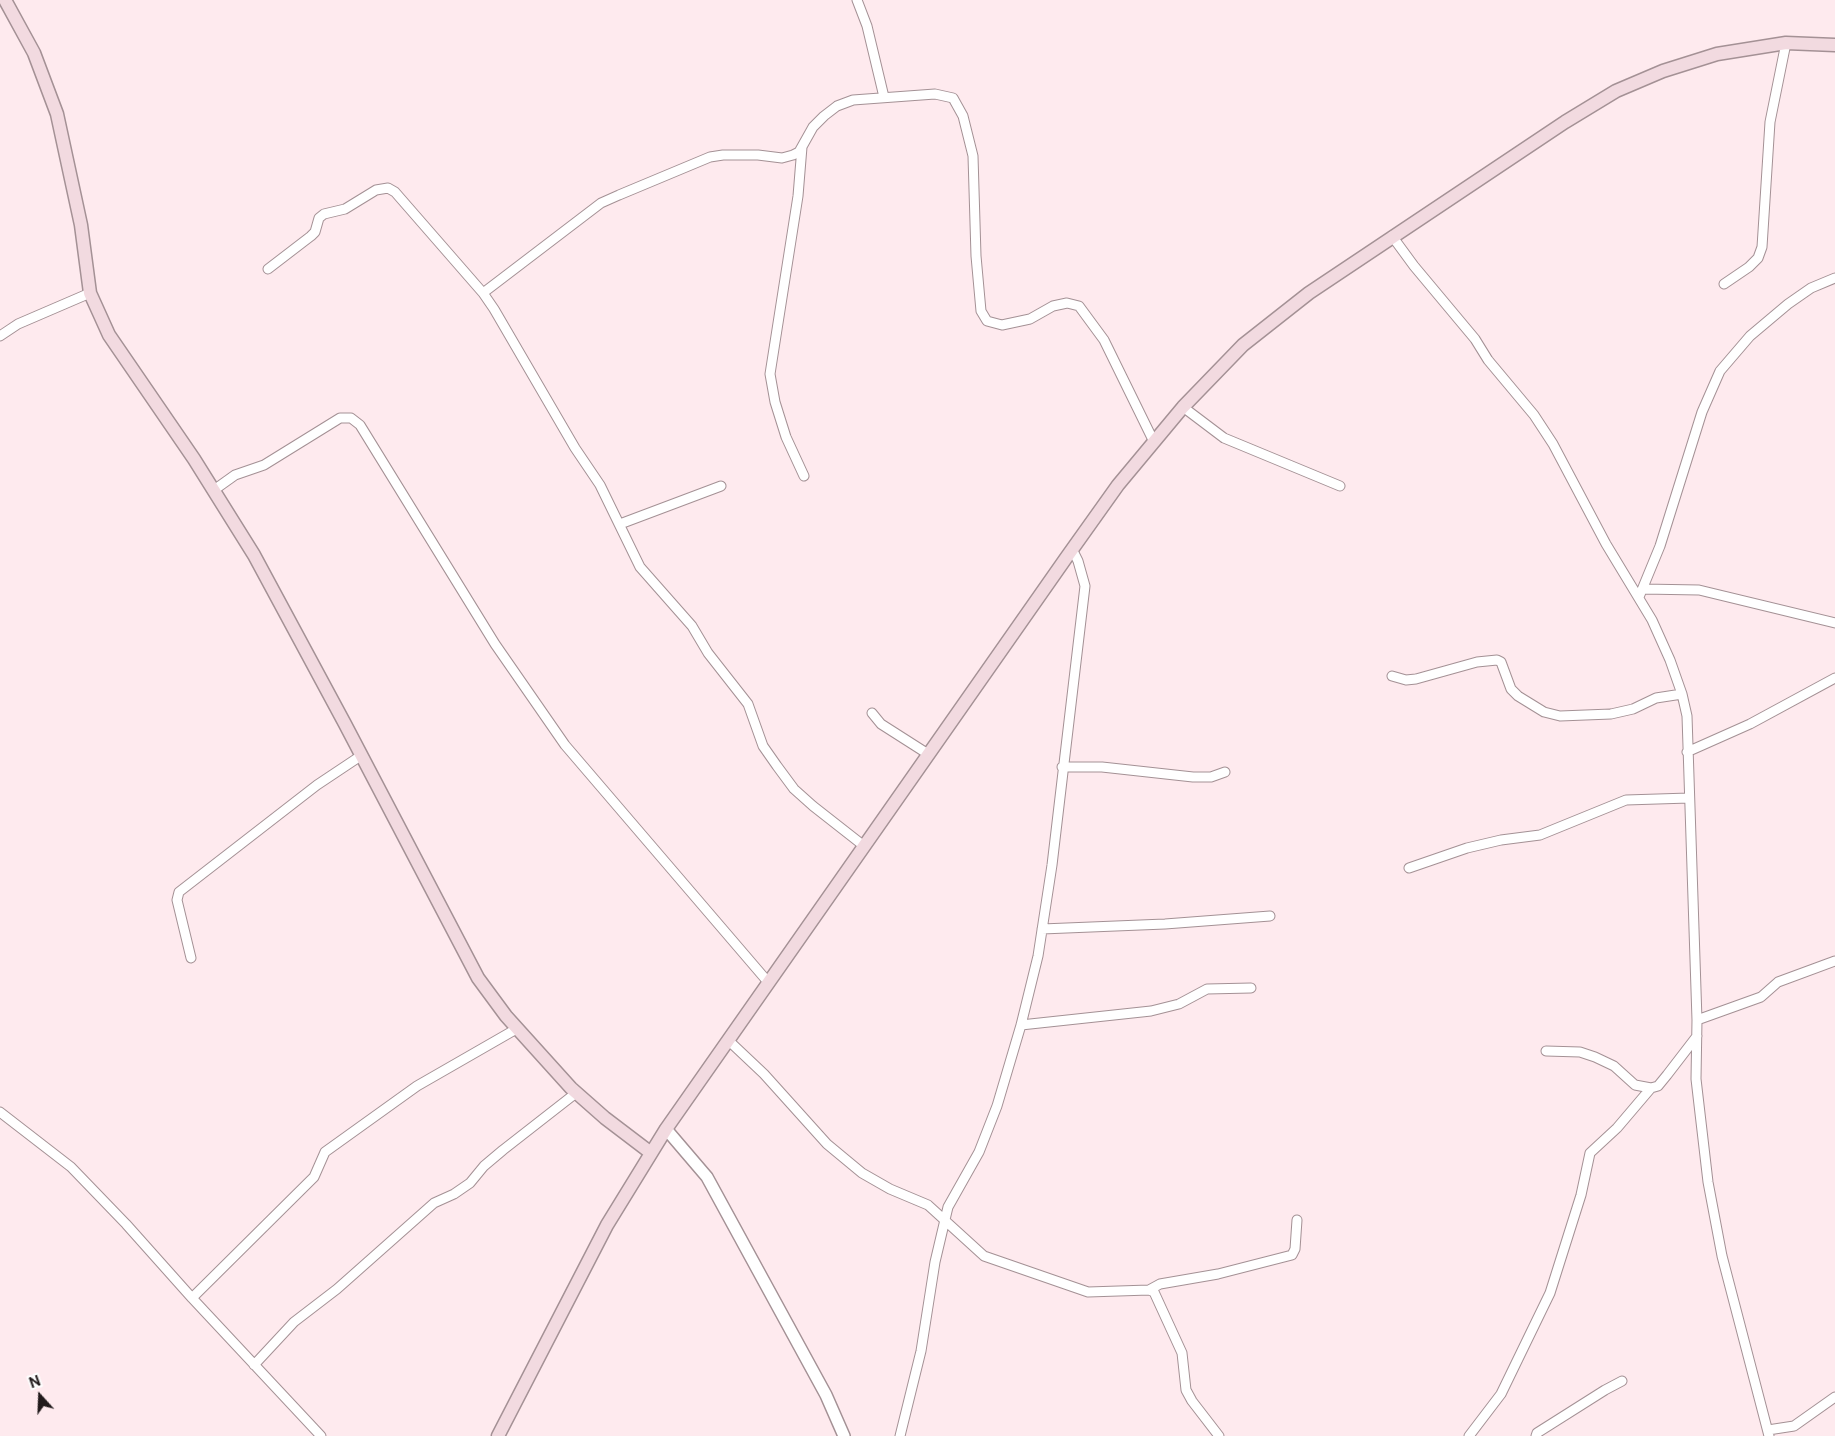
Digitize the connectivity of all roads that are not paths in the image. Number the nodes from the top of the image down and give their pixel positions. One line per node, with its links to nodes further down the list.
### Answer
1 (5, 0): 11 (main road)
2 (857, 0): 5 (street)
3 (1786, 43): 4 (main road); 7 (main road); 10 (street)
4 (1835, 45)
5 (884, 97): 6 (street); 15 (street)
6 (802, 145): 12 (street); 16 (street)
7 (1392, 236): 14 (main road); 22 (street)
8 (268, 269): 12 (street)
9 (1835, 278): 22 (street)
10 (1724, 284)
11 (90, 293): 13 (street); 19 (main road)
12 (483, 293): 20 (street)
13 (0, 336)
14 (1183, 407): 15 (main road); 18 (street)
15 (1154, 442): 21 (main road)
16 (804, 476)
17 (721, 486): 20 (street)
18 (1340, 486)
19 (214, 490): 30 (main road); 40 (street)
20 (620, 524): 34 (street)
21 (1072, 549): 29 (main road); 31 (street)
22 (1641, 593): 23 (street); 26 (street)
23 (1835, 623)
24 (1392, 676): 26 (street)
25 (1835, 678): 28 (street)
26 (1682, 694): 28 (street)
27 (872, 713): 29 (street)
28 (1687, 752): 33 (street)
29 (928, 754): 34 (main road)
30 (362, 755): 38 (street); 44 (main road)
31 (1062, 766): 32 (street); 37 (street)
32 (1225, 772)
33 (1689, 798): 35 (street); 42 (street)
34 (864, 846): 40 (main road)
35 (1409, 868)
36 (1270, 916): 37 (street)
37 (1042, 929): 43 (street)
38 (191, 958)
39 (1835, 961): 42 (street)
40 (768, 982): 46 (main road)
41 (1251, 988): 43 (street)
42 (1697, 1020): 45 (street)
43 (1021, 1026): 53 (street)
44 (518, 1028): 49 (main road); 56 (street)
45 (1697, 1036): 48 (street); 60 (street)
46 (728, 1040): 51 (main road); 53 (street)
47 (1546, 1051): 48 (street)
48 (1651, 1088): 66 (street)
49 (576, 1093): 52 (main road); 57 (street)
50 (0, 1112): 56 (street)
51 (666, 1128): 52 (main road); 63 (street)
52 (651, 1153): 62 (main road)
53 (945, 1219): 55 (street); 64 (street)
54 (1297, 1220): 55 (street)
55 (1149, 1290): 65 (street)
56 (192, 1298): 57 (street)
57 (254, 1365): 61 (street)
58 (1622, 1381): 67 (street)
59 (1835, 1397): 60 (street)
60 (1769, 1433)
61 (321, 1436)
62 (498, 1436)
63 (844, 1436)
64 (900, 1436)
65 (1219, 1436)
66 (1469, 1436)
67 (1536, 1436)

